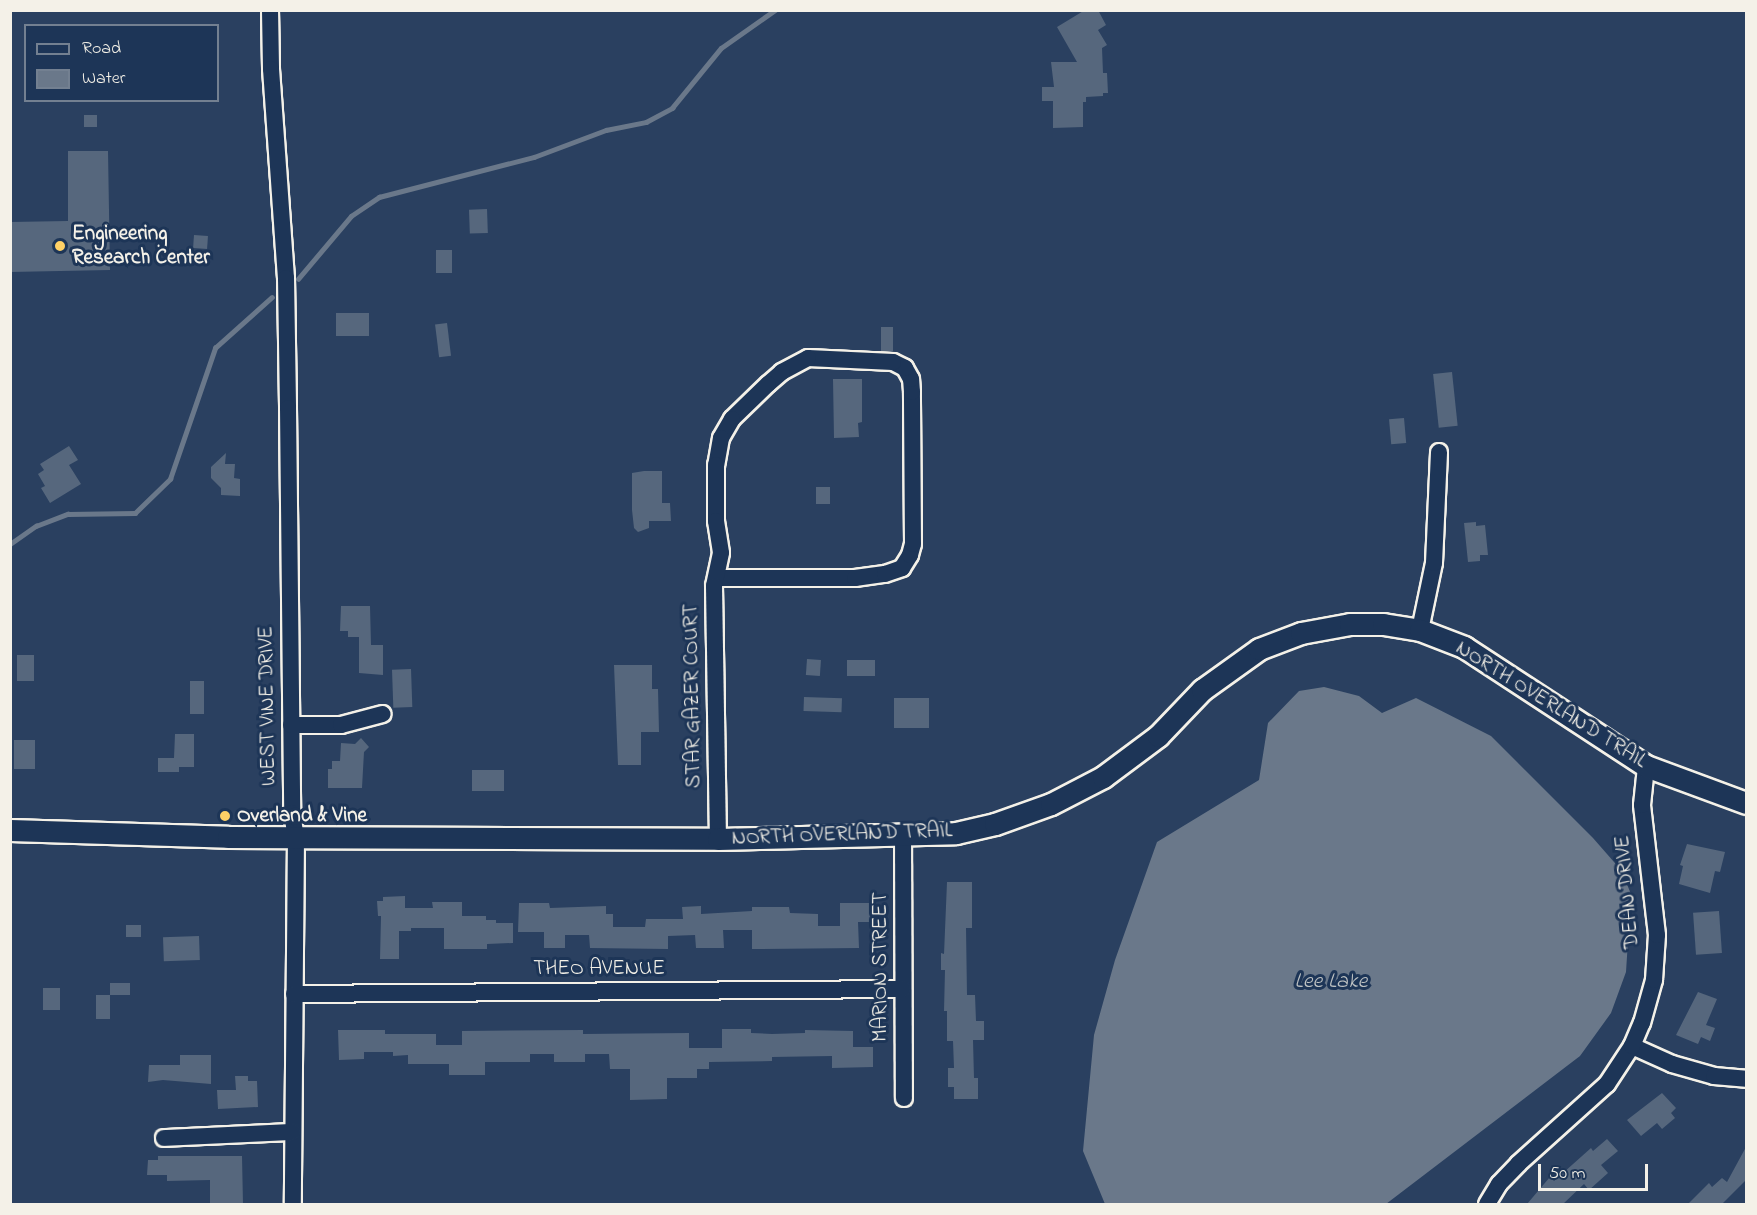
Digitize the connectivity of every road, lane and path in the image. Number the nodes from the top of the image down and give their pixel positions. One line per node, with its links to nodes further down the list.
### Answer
1 (270, 10): 6 (street, WEST VINE DRIVE)
2 (1439, 452): 4 (street)
3 (717, 578): 3 (street, STAR GAZER COURT); 12 (street, STAR GAZER COURT)
4 (1420, 630): 7 (main road, NORTH OVERLAND TRAIL); 10 (main road, NORTH OVERLAND TRAIL)
5 (383, 714): 6 (street)
6 (291, 725): 11 (street, WEST VINE DRIVE)
7 (1646, 766): 8 (main road, NORTH OVERLAND TRAIL); 15 (street, DEAN DRIVE)
8 (1746, 803)
9 (10, 830): 11 (main road, NORTH OVERLAND TRAIL)
10 (903, 836): 12 (main road, NORTH OVERLAND TRAIL); 13 (street, MARION STREET)
11 (296, 837): 12 (main road, NORTH OVERLAND TRAIL); 14 (street, WEST VINE DRIVE)
12 (718, 839)
13 (903, 989): 14 (street, THEO AVENUE); 17 (street, MARION STREET)
14 (294, 994): 18 (street, WEST VINE DRIVE)
15 (1632, 1046): 16 (street); 21 (street, DEAN DRIVE)
16 (1746, 1079)
17 (904, 1098)
18 (293, 1132): 19 (street); 20 (street, WEST VINE DRIVE)
19 (164, 1138)
20 (293, 1204)
21 (1487, 1204)

